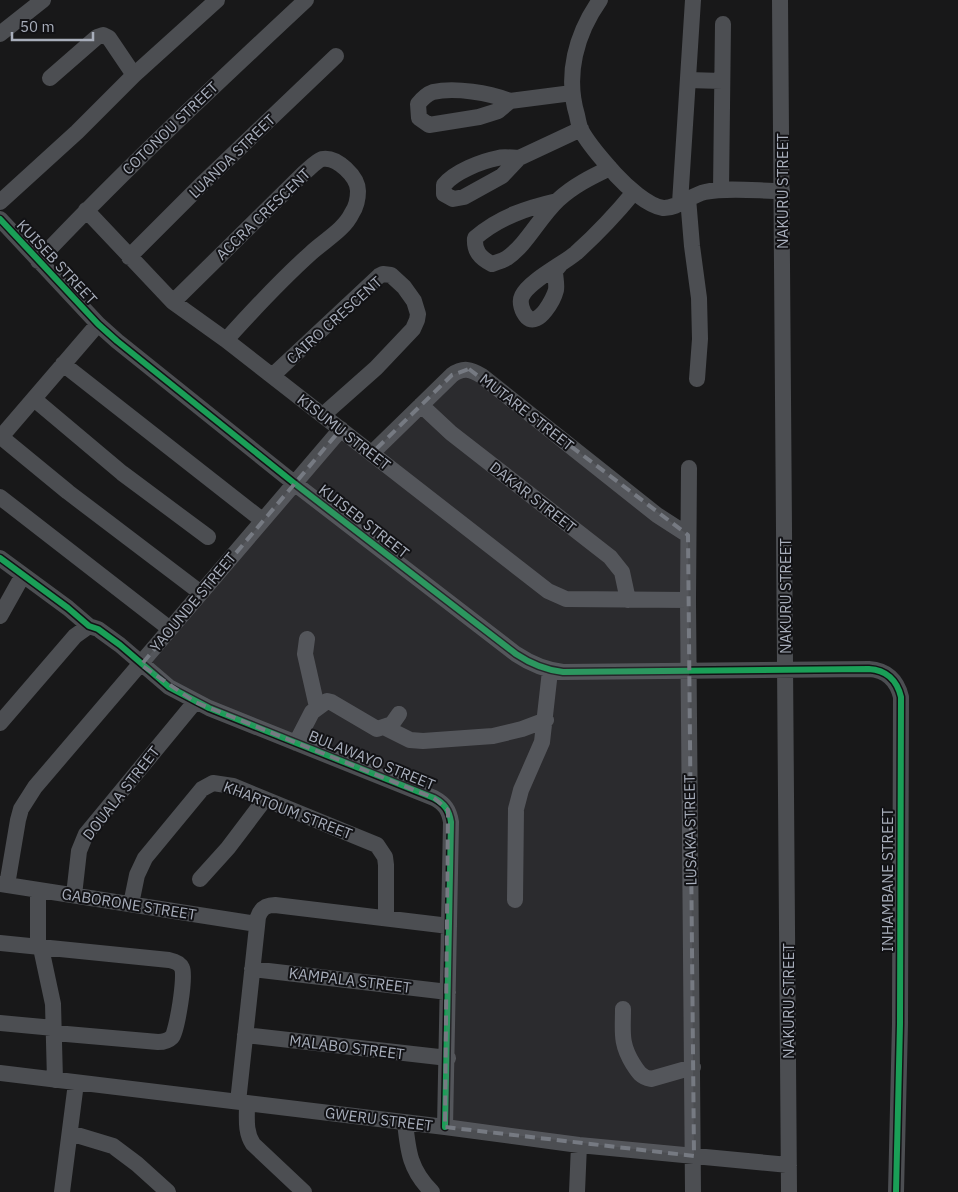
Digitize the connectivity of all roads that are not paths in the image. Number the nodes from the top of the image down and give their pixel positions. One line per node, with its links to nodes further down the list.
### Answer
1 (43, 0): 8 (street)
2 (217, 0): 10 (street)
3 (306, 0): 25 (street, COTONOU STREET)
4 (600, 0): 14 (street)
5 (694, 0): 12 (street)
6 (780, 0): 20 (street, NAKURU STREET)
7 (723, 24): 13 (street)
8 (0, 34)
9 (336, 56): 27 (street, LUANDA STREET)
10 (134, 75): 11 (street); 24 (street)
11 (50, 78)
12 (688, 80): 13 (street); 23 (street)
13 (722, 81): 19 (street)
14 (572, 93): 15 (street); 16 (street)
15 (510, 101): 15 (street)
16 (581, 129): 17 (street); 18 (street)
17 (519, 158)
18 (610, 168): 21 (street); 22 (street)
19 (721, 190): 20 (street); 23 (street)
20 (782, 191): 59 (street, NAKURU STREET)
21 (634, 192): 23 (street); 29 (street)
22 (557, 201): 22 (street)
23 (684, 201): 35 (street)
24 (0, 202)
25 (86, 210): 27 (street, KISUMU STREET); 28 (street, COTONOU STREET)
26 (0, 219): 28 (street, KUISEB STREET)
27 (129, 257): 30 (street, KISUMU STREET)
28 (38, 260): 31 (street, KUISEB STREET)
29 (560, 265)
30 (173, 302): 32 (street, KISUMU STREET); 32 (street, ACCRA CRESCENT)
31 (98, 324): 33 (street); 43 (street, KUISEB STREET)
32 (226, 340): 34 (street, KISUMU STREET)
33 (63, 364): 36 (street); 45 (street)
34 (272, 376): 38 (street, KISUMU STREET); 38 (street, CAIRO CRESCENT)
35 (697, 379)
36 (34, 399): 40 (street); 47 (street)
37 (421, 405): 41 (street, MUTARE STREET); 46 (street, MUTARE STREET); 51 (street, DAKAR STREET)
38 (323, 415): 39 (street, KISUMU STREET)
39 (341, 429): 41 (street, KISUMU STREET); 43 (street, YAOUNDE STREET)
40 (1, 437): 50 (street)
41 (372, 453): 51 (street, KISUMU STREET)
42 (689, 468): 46 (street, LUSAKA STREET)
43 (294, 483): 45 (street, YAOUNDE STREET); 58 (street, KUISEB STREET)
44 (0, 497): 55 (street)
45 (262, 520): 50 (street, YAOUNDE STREET)
46 (688, 535): 52 (street, LUSAKA STREET)
47 (208, 538)
48 (0, 558): 49 (street, BULAWAYO STREET)
49 (23, 575): 53 (street); 54 (street, BULAWAYO STREET)
50 (201, 593): 55 (street, YAOUNDE STREET)
51 (628, 600): 52 (street, KISUMU STREET)
52 (688, 600): 60 (street, LUSAKA STREET)
53 (0, 616)
54 (89, 626): 57 (street, BULAWAYO STREET); 65 (street)
55 (170, 630): 57 (street, YAOUNDE STREET)
56 (307, 639): 62 (street)
57 (141, 664): 61 (street, BULAWAYO STREET); 70 (street, YAOUNDE STREET)
58 (550, 670): 60 (street, KUISEB STREET); 64 (street)
59 (786, 671): 60 (street, KUISEB STREET); 97 (street, NAKURU STREET); 105 (street, INHAMBANE STREET)
60 (688, 672): 87 (street, LUSAKA STREET)
61 (195, 702): 67 (street, BULAWAYO STREET); 72 (street, DOUALA STREET)
62 (317, 707): 66 (street); 67 (street)
63 (399, 714): 66 (street)
64 (546, 720): 66 (street); 73 (street)
65 (0, 723)
66 (386, 728)
67 (296, 743): 77 (street, BULAWAYO STREET)
68 (264, 799): 69 (street); 74 (street, KHARTOUM STREET); 75 (street, KHARTOUM STREET)
69 (200, 879)
70 (3, 885): 71 (street, GABORONE STREET)
71 (38, 891): 72 (street, GABORONE STREET); 79 (street)
72 (74, 895): 74 (street, GABORONE STREET)
73 (515, 900)
74 (130, 904): 76 (street, GABORONE STREET)
75 (386, 918): 76 (street); 77 (street)
76 (257, 924): 80 (street)
77 (449, 926): 81 (street, BULAWAYO STREET)
78 (0, 943): 79 (street)
79 (40, 947): 84 (street); 84 (street)
80 (252, 969): 81 (street, KAMPALA STREET); 85 (street)
81 (448, 992): 86 (street, BULAWAYO STREET)
82 (623, 1009): 87 (street)
83 (0, 1023): 84 (street)
84 (55, 1031): 89 (street)
85 (245, 1035): 86 (street, MALABO STREET); 91 (street)
86 (448, 1058): 93 (street, BULAWAYO STREET)
87 (693, 1067): 96 (street, LUSAKA STREET)
88 (0, 1073): 89 (street, GWERU STREET)
89 (54, 1080): 90 (street, GWERU STREET)
90 (76, 1083): 91 (street, GWERU STREET); 94 (street)
91 (243, 1103): 92 (street, GWERU STREET); 100 (street)
92 (405, 1122): 93 (street, GWERU STREET); 101 (street)
93 (445, 1127): 95 (street, GWERU STREET)
94 (70, 1133): 98 (street); 99 (street)
95 (579, 1145): 96 (street, GWERU STREET); 102 (street)
96 (694, 1156): 97 (street, GWERU STREET); 103 (street, LUSAKA STREET)
97 (789, 1165): 104 (street, NAKURU STREET)
98 (62, 1192)
99 (168, 1192)
100 (304, 1192)
101 (432, 1192)
102 (577, 1192)
103 (693, 1192)
104 (789, 1192)
105 (896, 1192)

